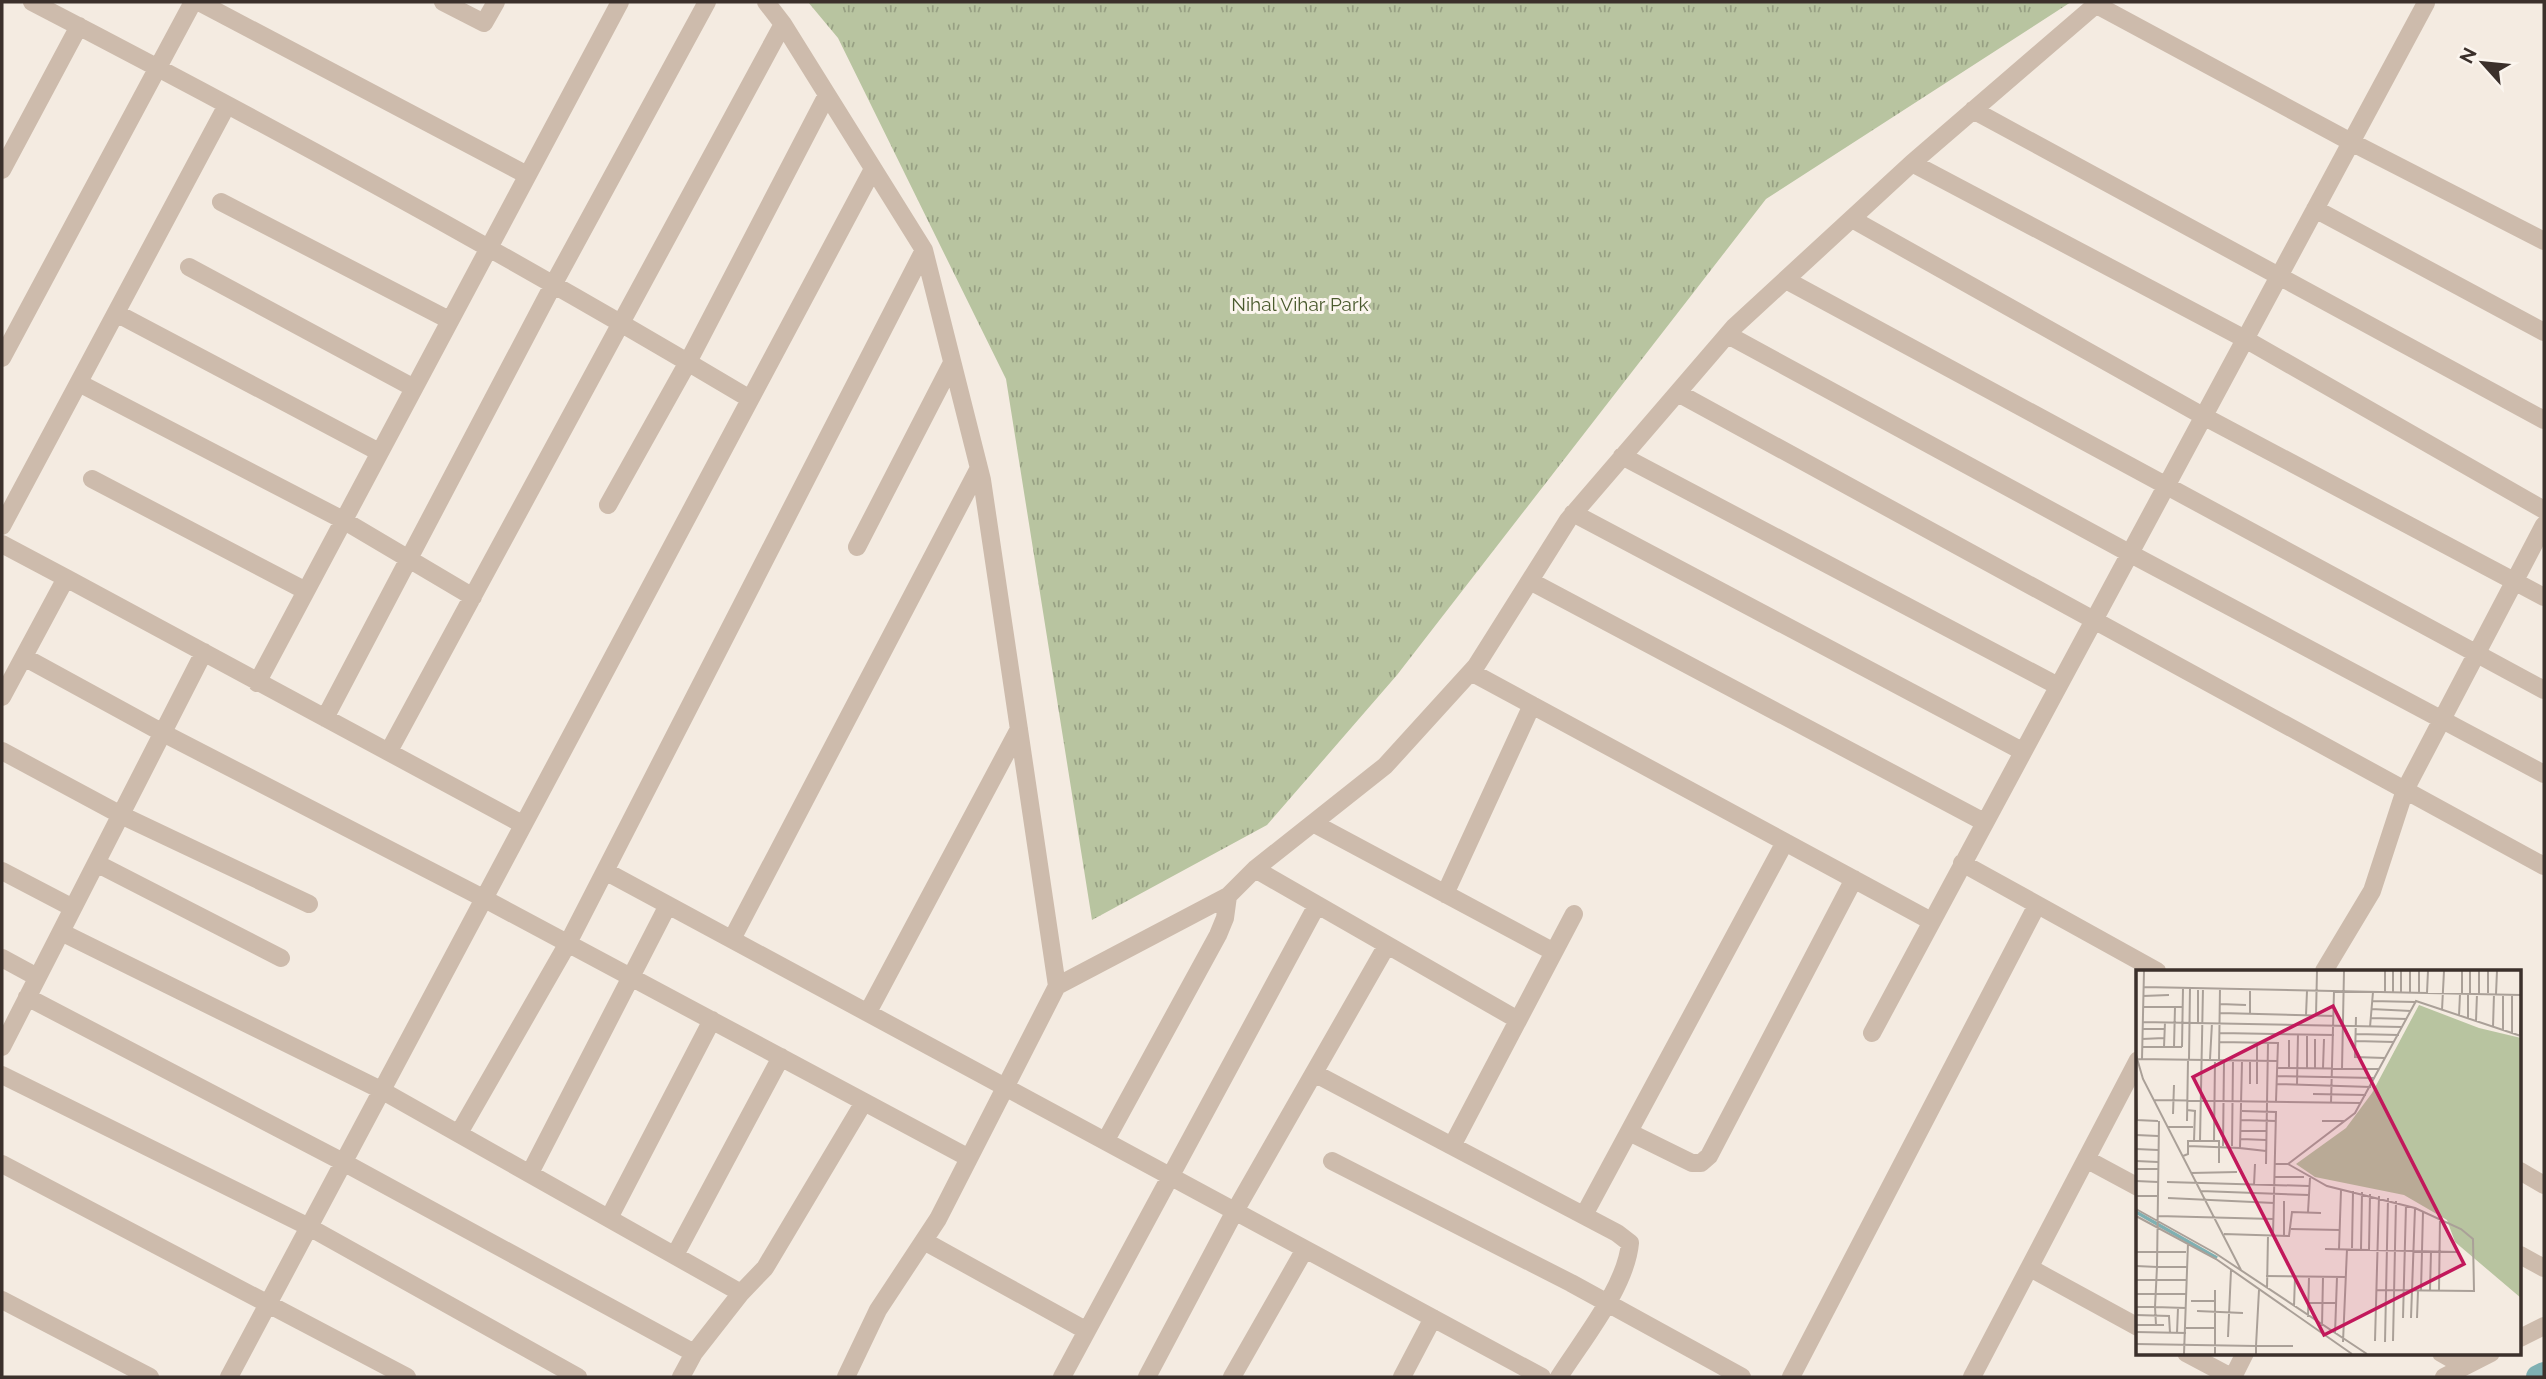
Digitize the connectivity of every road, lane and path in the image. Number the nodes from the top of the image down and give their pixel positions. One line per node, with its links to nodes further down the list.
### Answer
1 (32, 2): 12 (street)
2 (193, 2): 13 (street)
3 (199, 2): 21 (street)
4 (443, 2): 5 (street)
5 (496, 2)
6 (620, 2): 21 (street)
7 (707, 2): 31 (street)
8 (766, 2): 11 (street)
9 (2097, 3): 16 (street); 17 (street)
10 (2426, 3): 17 (street)
11 (783, 24): 14 (street); 34 (street)
12 (79, 26): 13 (street); 19 (street)
13 (158, 68): 15 (street); 38 (street)
14 (827, 95): 20 (street); 39 (street)
15 (227, 105): 26 (street); 32 (street)
16 (1973, 110): 18 (street); 29 (street)
17 (2351, 142): 23 (street); 25 (street)
18 (1912, 163): 24 (street); 37 (street)
19 (3, 166)
20 (873, 169): 27 (street); 44 (street)
21 (527, 175): 26 (street)
22 (221, 202): 33 (street)
23 (2315, 209): 29 (street); 35 (street)
24 (1852, 219): 30 (street); 45 (street)
25 (2544, 242)
26 (487, 248): 31 (street); 33 (street)
27 (924, 250): 40 (street); 97 (street)
28 (188, 267): 42 (street)
29 (2279, 275): 37 (street); 46 (street)
30 (1786, 280): 36 (street); 51 (street)
31 (553, 285): 34 (street); 61 (street)
32 (116, 313): 41 (street); 47 (street)
33 (449, 320): 42 (street)
34 (621, 323): 39 (street); 66 (street)
35 (2544, 332)
36 (1728, 335): 43 (street); 60 (street)
37 (2245, 339): 45 (street); 53 (street)
38 (2, 358)
39 (688, 362): 44 (street); 52 (street)
40 (952, 363): 49 (street); 59 (street)
41 (79, 383): 55 (street); 57 (street)
42 (414, 388): 47 (street)
43 (1678, 393): 48 (street); 68 (street)
44 (750, 399): 90 (street)
45 (2203, 416): 51 (street); 64 (street)
46 (2544, 420)
47 (379, 453): 55 (street)
48 (1622, 456): 54 (street); 74 (street)
49 (979, 468): 80 (street); 110 (street)
50 (92, 479): 65 (street)
51 (2166, 484): 60 (street); 70 (street)
52 (608, 505)
53 (2544, 510)
54 (1573, 513): 63 (street); 84 (street)
55 (343, 520): 61 (street); 65 (street)
56 (2544, 525): 64 (street)
57 (2, 526)
58 (2, 544): 62 (street)
59 (857, 547)
60 (2129, 553): 68 (street); 79 (street)
61 (409, 558): 66 (street); 78 (street)
62 (66, 578): 69 (street); 71 (street)
63 (1530, 580): 72 (street); 88 (street)
64 (2514, 581): 67 (street); 70 (street)
65 (306, 591): 73 (street)
66 (473, 597): 83 (street)
67 (2544, 597)
68 (2094, 618): 74 (street); 86 (street)
69 (204, 652): 73 (street); 81 (street)
70 (2477, 654): 75 (street); 79 (street)
71 (23, 657): 76 (street); 81 (street)
72 (1471, 672): 77 (street); 89 (street)
73 (257, 683): 78 (street)
74 (2057, 686): 84 (street)
75 (2544, 690)
76 (2, 697)
77 (1532, 705): 91 (street); 99 (street)
78 (325, 718): 83 (street)
79 (2442, 719): 85 (street); 86 (street)
80 (1019, 729): 120 (street); 122 (street)
81 (163, 733): 87 (street); 101 (street)
82 (2, 751): 87 (street)
83 (389, 751): 90 (street)
84 (2022, 751): 88 (street)
85 (2544, 774)
86 (2405, 790): 94 (street); 117 (street)
87 (121, 815): 92 (street); 102 (street)
88 (1984, 822): 93 (street)
89 (1313, 823): 95 (street); 99 (street)
90 (522, 824): 101 (street)
91 (1785, 842): 98 (street); 134 (street)
92 (96, 863): 106 (street); 115 (street)
93 (1962, 863): 105 (street); 108 (street)
94 (2544, 866)
95 (1255, 869): 100 (street); 104 (street)
96 (2, 871): 106 (street)
97 (605, 871): 103 (street); 111 (street)
98 (1854, 879): 108 (street); 134 (street)
99 (1446, 894): 113 (street)
100 (1228, 896): 120 (street); 136 (street)
101 (483, 898): 111 (street); 132 (street)
102 (309, 904)
103 (668, 905): 110 (street); 119 (street)
104 (1317, 905): 112 (street); 145 (street)
105 (2037, 905): 116 (street); 186 (street)
106 (73, 908): 109 (street)
107 (1574, 914): 113 (street)
108 (1931, 921): 125 (street)
109 (61, 932): 118 (street); 132 (street)
110 (732, 939): 122 (street)
111 (568, 943): 119 (street); 135 (street)
112 (1387, 945): 124 (street); 129 (street)
113 (1554, 952): 124 (street)
114 (2, 958): 118 (street)
115 (281, 958)
116 (2155, 970)
117 (2325, 970)
118 (37, 977): 121 (street)
119 (630, 977): 123 (street); 144 (street)
120 (1057, 986): 131 (street)
121 (27, 997): 126 (street); 141 (street)
122 (868, 1012): 131 (street)
123 (712, 1020): 127 (street); 150 (street)
124 (1518, 1020): 137 (street)
125 (1872, 1033)
126 (2, 1046)
127 (781, 1057): 133 (street); 154 (street)
128 (2136, 1064): 139 (street)
129 (1314, 1073): 137 (street); 148 (street)
130 (2, 1075): 151 (street)
131 (1006, 1087): 136 (street); 138 (street)
132 (381, 1090): 135 (street); 141 (street)
133 (864, 1102): 138 (street); 158 (street)
134 (1629, 1132): 149 (street)
135 (459, 1133): 144 (street)
136 (1106, 1140): 145 (street)
137 (1452, 1146): 149 (street)
138 (969, 1158): 152 (street)
139 (2086, 1159): 146 (street); 156 (street)
140 (1332, 1161): 160 (street)
141 (343, 1162): 151 (street); 167 (street)
142 (2, 1164): 161 (street)
143 (2522, 1172): 147 (street)
144 (530, 1173): 150 (street)
145 (1172, 1177): 148 (street); 165 (street)
146 (2136, 1185)
147 (2544, 1185)
148 (1235, 1211): 153 (street); 180 (street)
149 (1584, 1216): 160 (street)
150 (609, 1218): 154 (street)
151 (309, 1227): 161 (street); 176 (street)
152 (924, 1241): 165 (street); 178 (street)
153 (1305, 1249): 162 (street); 181 (street)
154 (675, 1255): 158 (street)
155 (2522, 1256): 157 (street)
156 (2030, 1268): 163 (street); 187 (street)
157 (2544, 1268)
158 (741, 1293): 167 (street)
159 (2, 1300): 173 (street)
160 (1607, 1303): 184 (street); 185 (street)
161 (268, 1305): 174 (street); 175 (street)
162 (1433, 1318): 182 (street); 183 (street)
163 (2136, 1326)
164 (2544, 1326): 166 (street)
165 (1087, 1331): 179 (street)
166 (2522, 1337)
167 (694, 1353): 177 (street)
168 (2188, 1354): 188 (street)
169 (2244, 1354): 188 (street)
170 (2443, 1354): 172 (street)
171 (2489, 1354): 172 (street)
172 (2464, 1366): 189 (street)
173 (150, 1377)
174 (229, 1377)
175 (407, 1377)
176 (579, 1377)
177 (681, 1377)
178 (846, 1377)
179 (1062, 1377)
180 (1147, 1377)
181 (1232, 1377)
182 (1402, 1377)
183 (1542, 1377)
184 (1559, 1377)
185 (1742, 1377)
186 (1791, 1377)
187 (1972, 1377)
188 (2232, 1377)
189 (2444, 1377)

